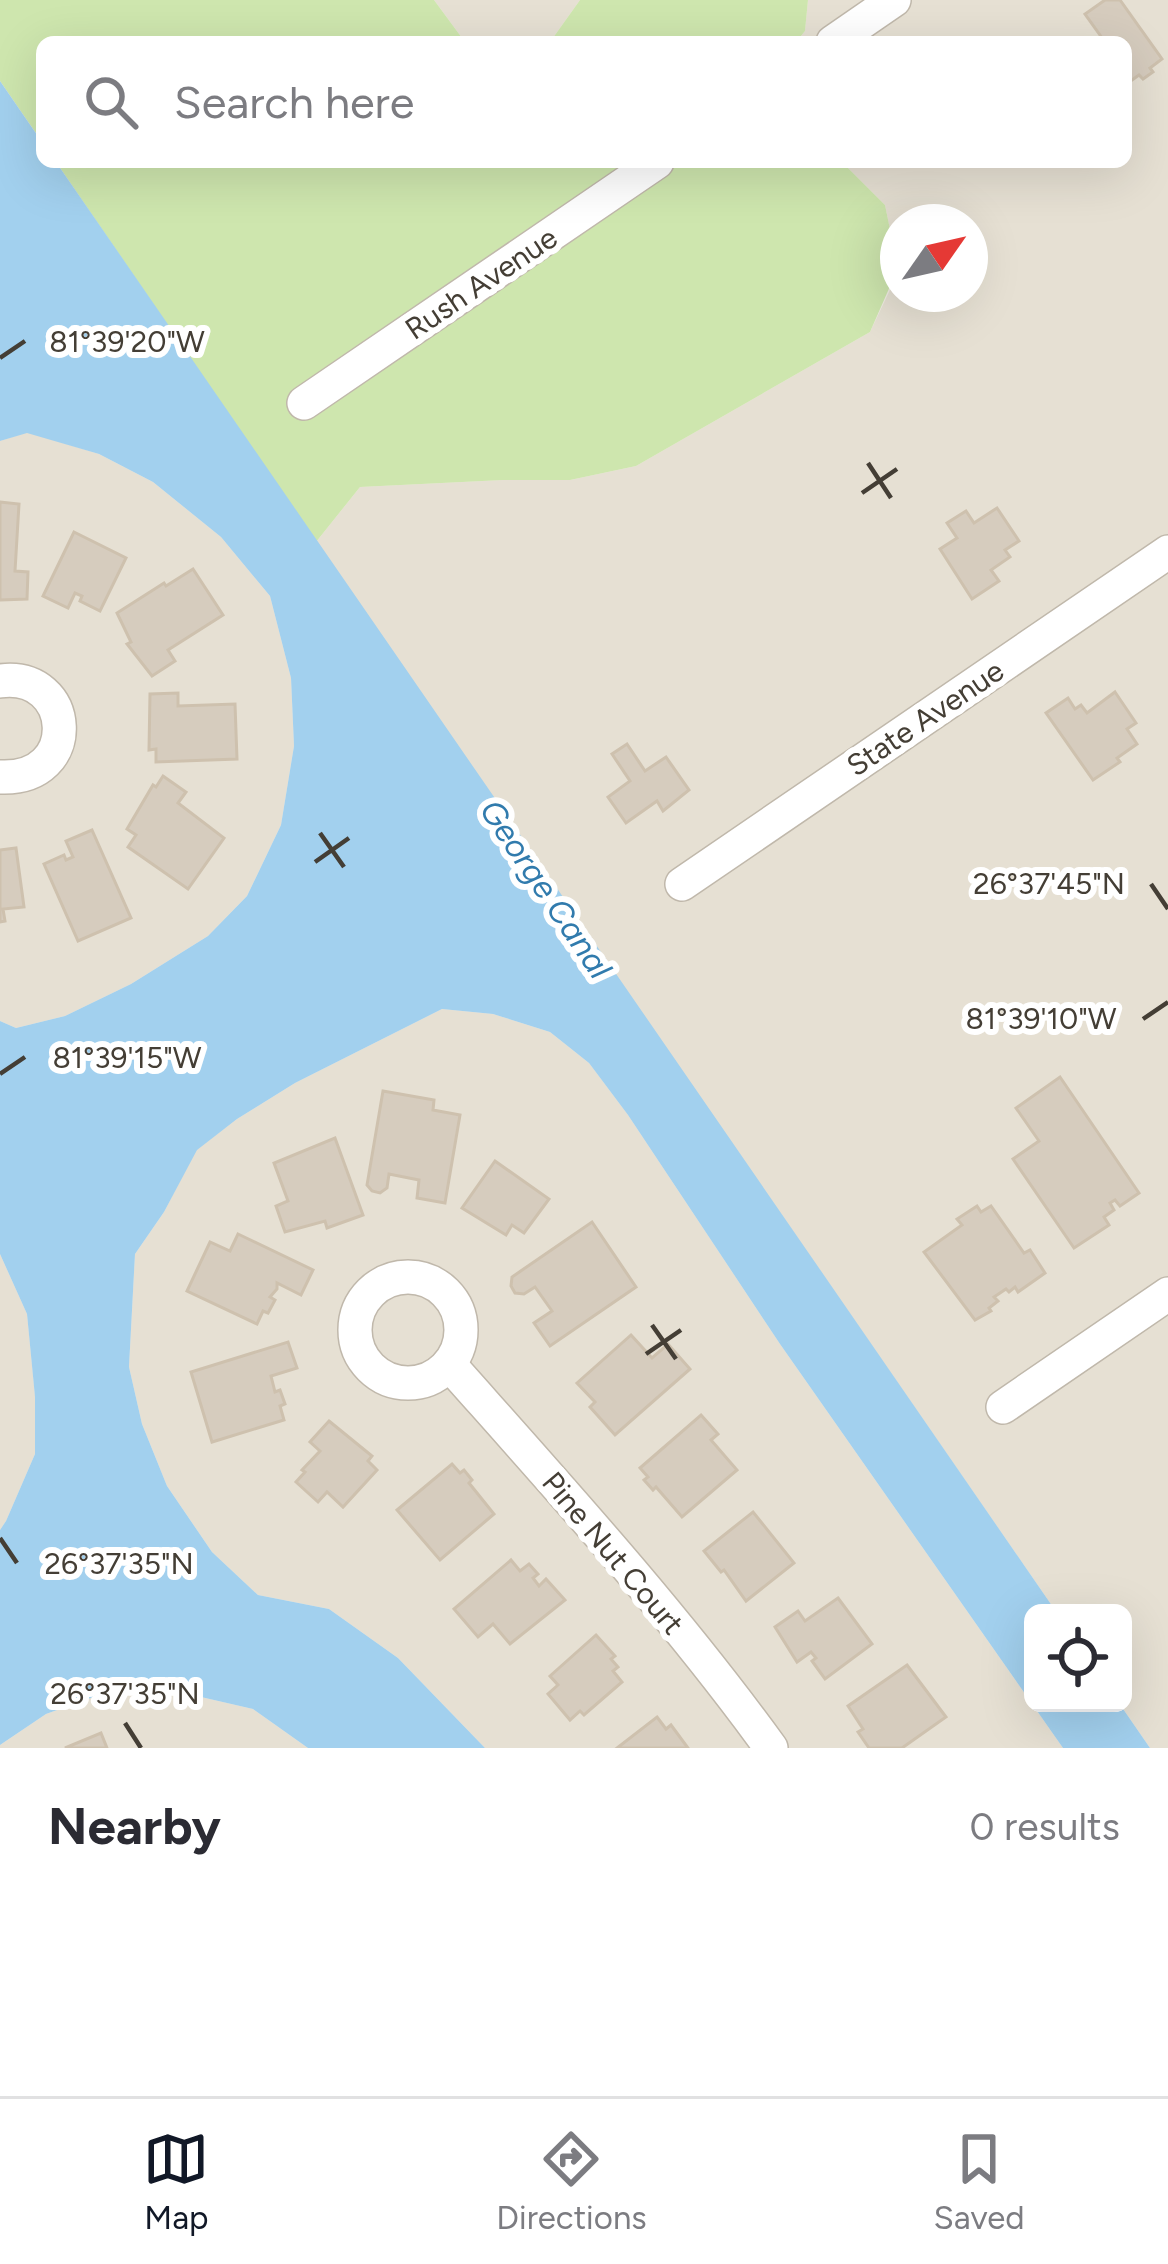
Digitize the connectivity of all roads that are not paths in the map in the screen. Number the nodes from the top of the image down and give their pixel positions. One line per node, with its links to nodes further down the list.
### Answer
1 (894, 0): 2 (street)
2 (842, 36)
3 (648, 168): 4 (street, Rush Avenue)
4 (304, 404)
5 (1168, 552): 8 (street, State Avenue)
6 (0, 681): 7 (street)
7 (0, 777)
8 (682, 884)
9 (1168, 1294): 11 (street)
10 (448, 1364): 12 (street, Pine Nut Court)
11 (1003, 1407)
12 (771, 1748)

